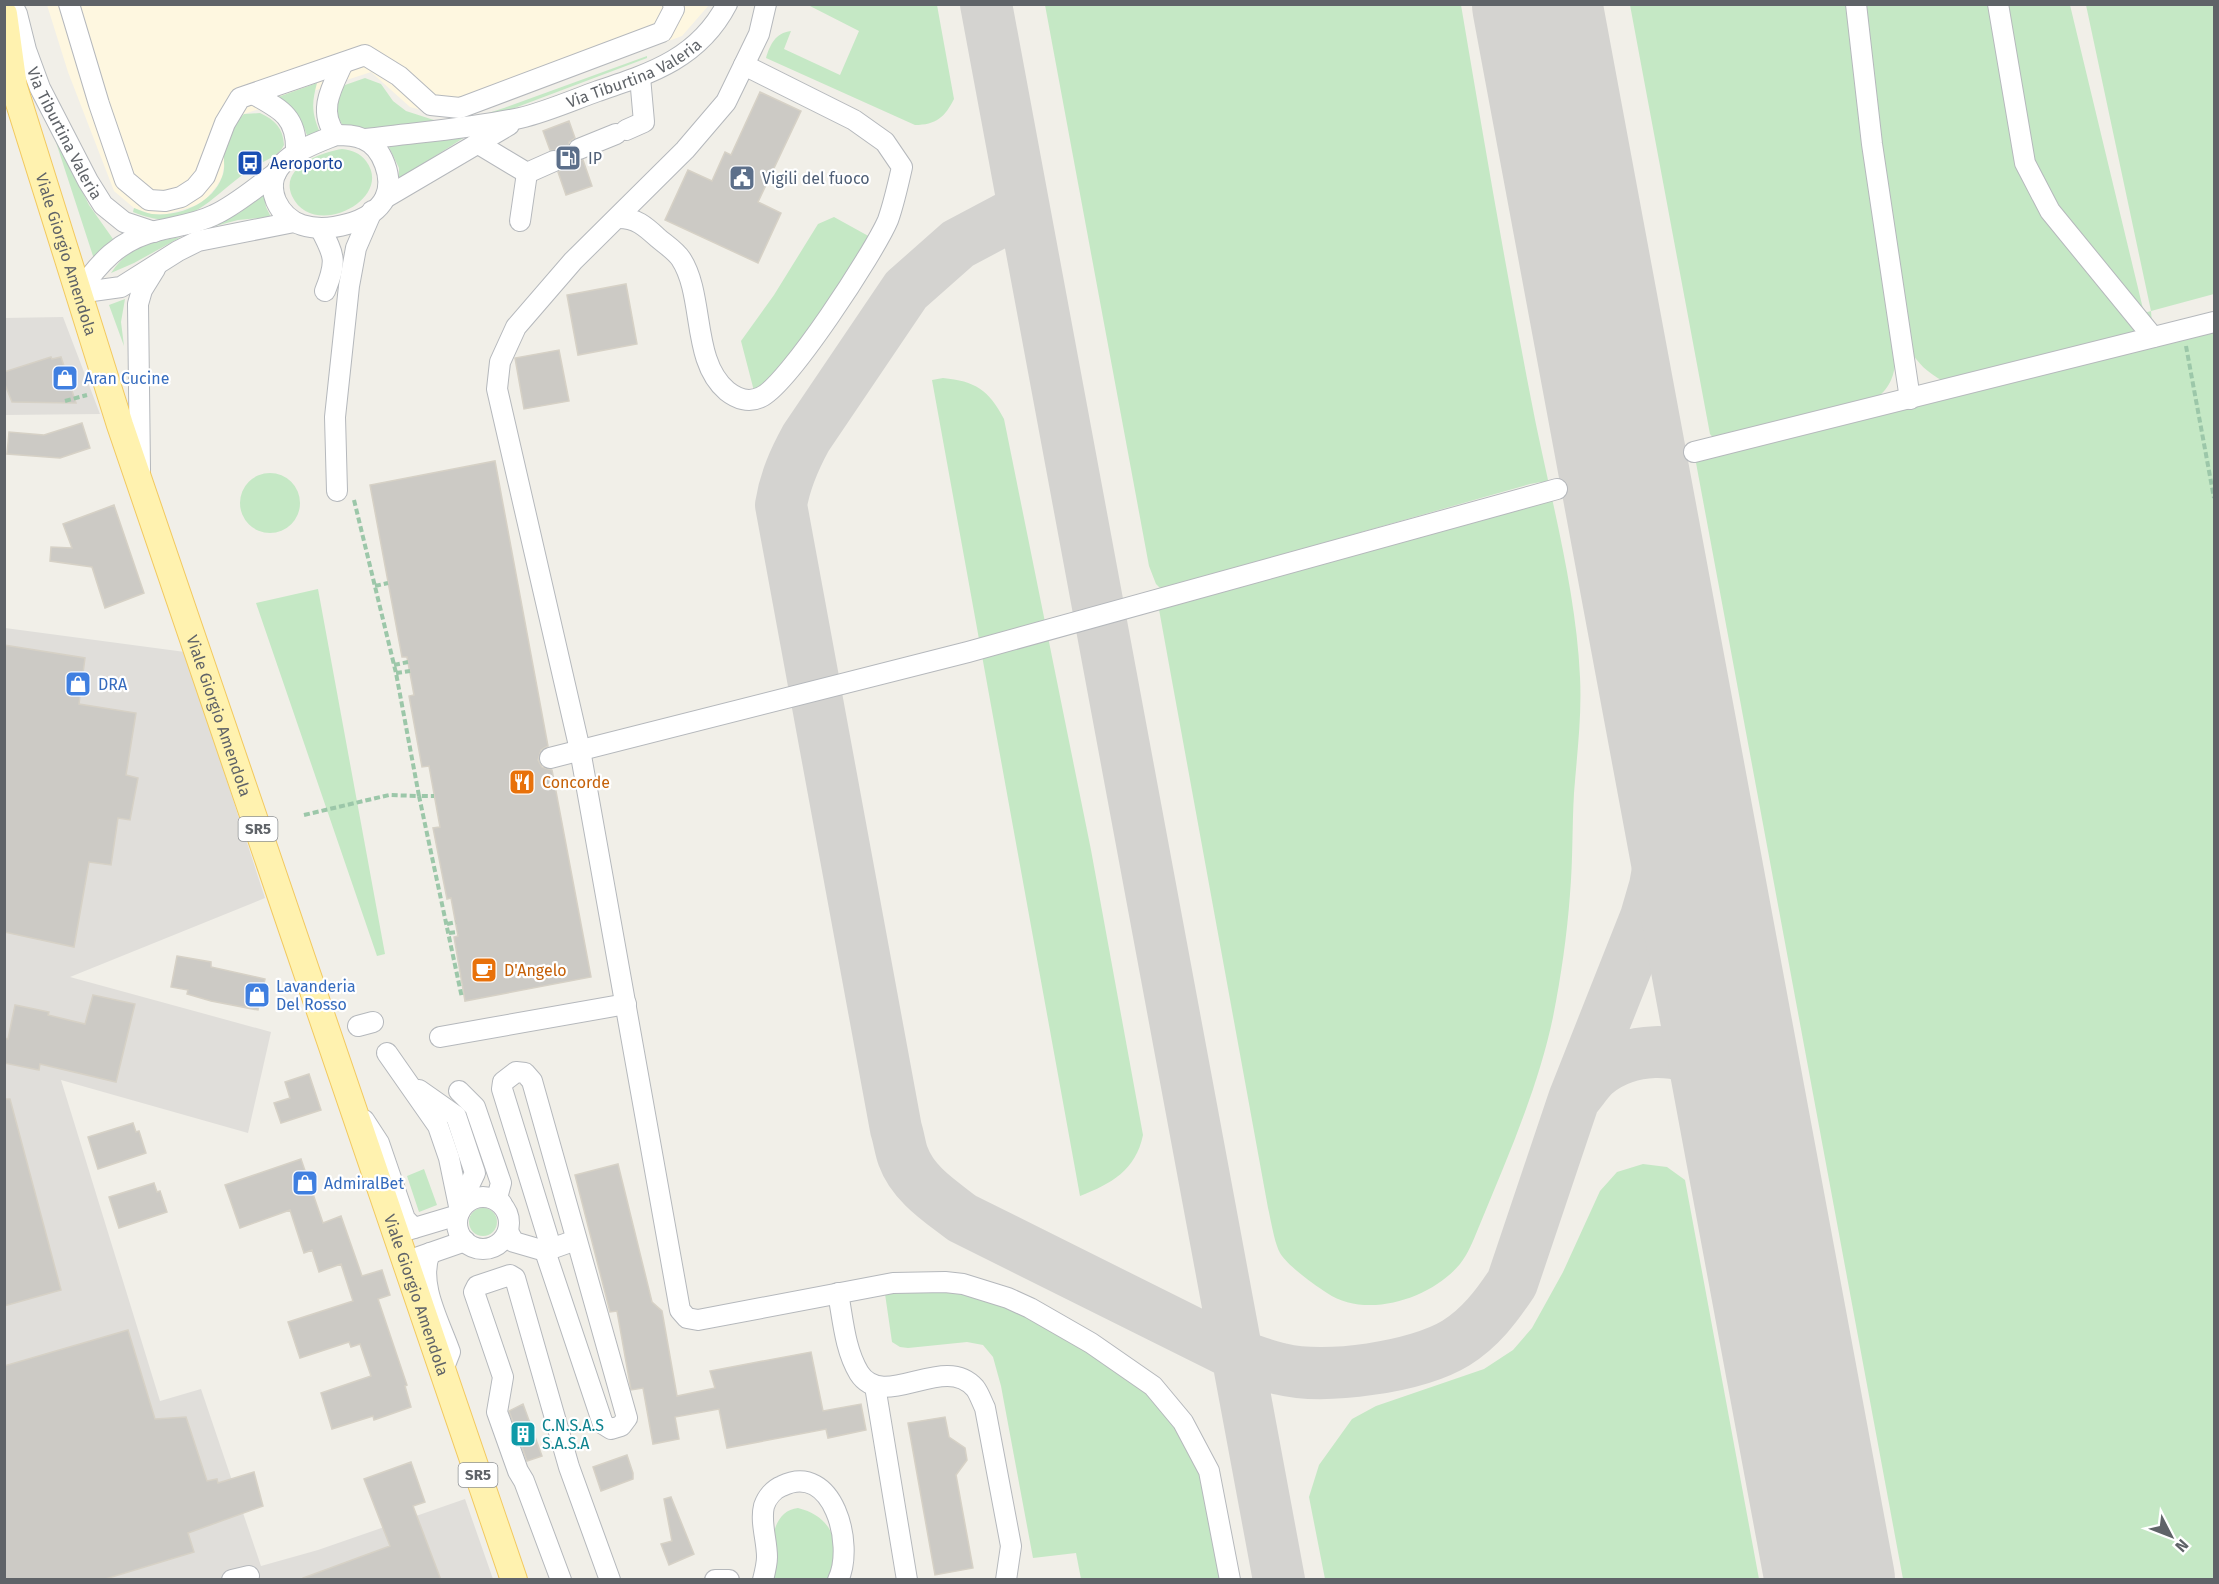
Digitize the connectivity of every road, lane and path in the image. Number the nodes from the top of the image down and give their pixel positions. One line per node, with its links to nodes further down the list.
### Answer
1 (10, 4): 9 (main road, SR5); 29 (street, Via Tiburtina Valeria)
2 (58, 4): 15 (street)
3 (69, 4): 15 (street)
4 (673, 4): 10 (street)
5 (727, 4): 12 (street, Via Tiburtina Valeria)
6 (766, 4): 11 (street)
7 (1856, 4): 37 (street)
8 (1998, 4): 35 (street)
9 (4, 13): 13 (main road, Viale Giorgio Amendola / SR5)
10 (343, 63): 14 (street); 17 (street)
11 (744, 65): 25 (street); 25 (street)
12 (640, 77): 16 (street, Via Tiburtina Valeria); 20 (street)
13 (9, 81): 32 (main road, Viale Giorgio Amendola / SR5)
14 (253, 93): 15 (street); 22 (street)
15 (99, 104)
16 (522, 117): 18 (street, Via Tiburtina Valeria); 19 (street, Via Tiburtina Valeria)
17 (336, 135): 18 (street); 22 (street)
18 (366, 140): 24 (street)
19 (477, 143): 23 (street); 24 (street, Via Tiburtina Valeria)
20 (579, 149)
21 (554, 161): 23 (street)
22 (285, 162): 26 (street); 29 (street, Via Tiburtina Valeria)
23 (527, 174): 27 (street)
24 (378, 204): 28 (street); 42 (street)
25 (619, 218): 50 (street)
26 (294, 222): 28 (street); 30 (street)
27 (520, 222)
28 (320, 228): 31 (street)
29 (154, 231): 32 (street, Via Tiburtina Valeria)
30 (158, 264): 32 (street); 40 (street)
31 (325, 291)
32 (78, 292): 40 (main road, Viale Giorgio Amendola / SR5)
33 (2214, 322): 34 (street)
34 (2183, 330): 35 (street); 43 (path)
35 (2153, 337): 37 (street)
36 (87, 395): 38 (path)
37 (1910, 399): 39 (street)
38 (65, 401)
39 (1694, 452)
40 (140, 484): 66 (main road, Viale Giorgio Amendola / SR5)
41 (1557, 489): 50 (street)
42 (345, 494): 45 (path)
43 (2214, 498)
44 (388, 583): 45 (path)
45 (375, 586): 47 (path)
46 (408, 662): 47 (path)
47 (394, 665): 49 (path)
48 (410, 671): 49 (path)
49 (396, 672): 52 (path)
50 (580, 750): 51 (street); 60 (street)
51 (550, 758)
52 (419, 796): 53 (path); 54 (path); 56 (path)
53 (434, 796)
54 (304, 815)
55 (456, 922): 56 (path)
56 (447, 924): 58 (path)
57 (458, 932): 58 (path)
58 (449, 933): 59 (path)
59 (462, 998)
60 (626, 1005): 61 (street); 73 (street)
61 (440, 1037)
62 (387, 1053): 63 (street)
63 (407, 1082): 65 (street); 65 (street)
64 (500, 1195): 64 (street); 65 (street); 67 (street)
65 (459, 1213): 66 (street); 69 (street)
66 (405, 1231): 72 (main road, Viale Giorgio Amendola / SR5)
67 (508, 1232): 69 (street); 70 (street)
68 (576, 1240): 70 (street); 70 (street); 70 (street)
69 (465, 1241): 71 (street)
70 (545, 1251)
71 (430, 1253): 72 (street); 74 (street)
72 (406, 1263): 74 (main road, Viale Giorgio Amendola / SR5)
73 (838, 1293): 75 (street); 85 (street)
74 (443, 1370): 76 (main road, Viale Giorgio Amendola / SR5)
75 (875, 1386): 83 (street); 84 (street)
76 (514, 1580)
77 (561, 1580): 78 (street)
78 (610, 1580)
79 (715, 1580): 80 (street)
80 (729, 1580)
81 (763, 1580): 82 (street)
82 (838, 1580)
83 (907, 1580)
84 (1006, 1580)
85 (1230, 1580)

